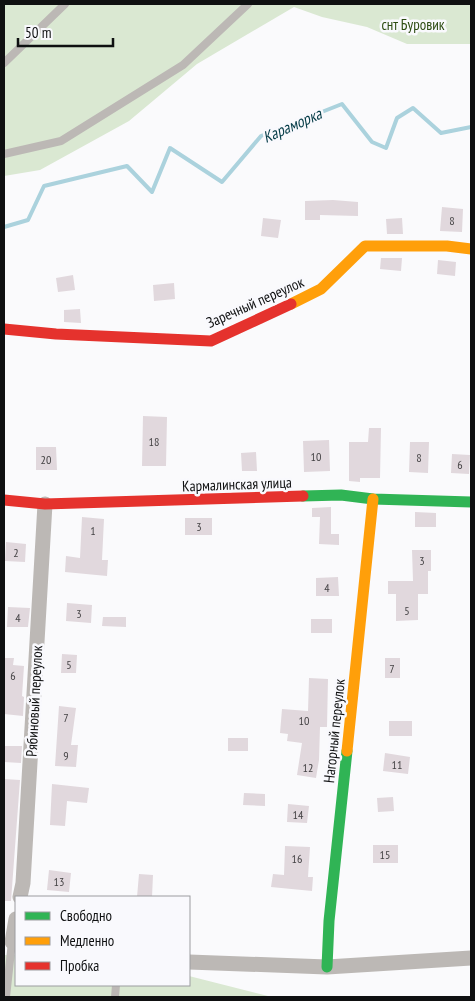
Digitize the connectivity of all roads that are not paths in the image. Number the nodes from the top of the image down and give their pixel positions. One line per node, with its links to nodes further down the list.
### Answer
1 (65, 4): 3 (lane)
2 (248, 4): 4 (lane)
3 (4, 63)
4 (4, 154)
5 (471, 249): 6 (street, Заречный переулок)
6 (4, 329)
7 (374, 499): 9 (street, Кармалинская улица); 10 (street, Кармалинская улица); 16 (street, Нагорный переулок)
8 (4, 500): 10 (street, Кармалинская улица)
9 (471, 502)
10 (45, 504): 11 (street, Рябиновый переулок)
11 (20, 896)
12 (15, 924): 13 (street)
13 (11, 942): 17 (lane)
14 (471, 958): 16 (street)
15 (190, 962): 16 (street)
16 (327, 967)
17 (6, 997)

